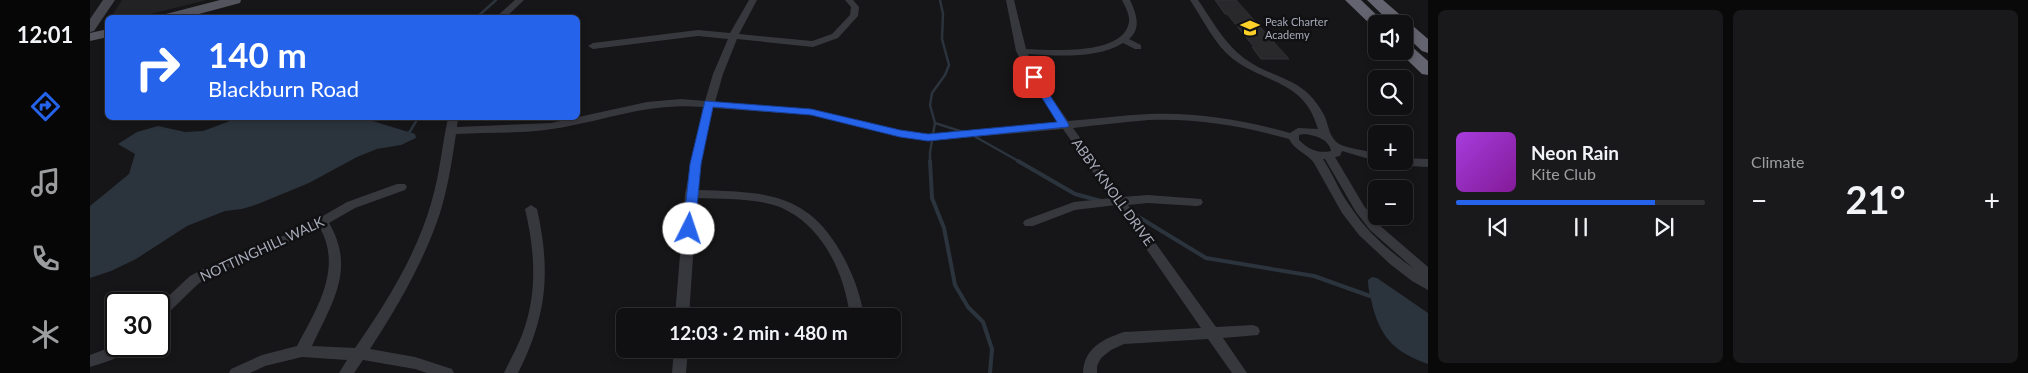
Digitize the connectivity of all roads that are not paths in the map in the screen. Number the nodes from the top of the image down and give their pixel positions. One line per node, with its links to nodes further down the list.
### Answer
1 (109, 0): 15 (main road)
2 (235, 0): 11 (main road)
3 (520, 0): 12 (street)
4 (753, 0): 17 (street)
5 (849, 0): 17 (street)
6 (1010, 0): 23 (street, ABBY KNOLL DRIVE)
7 (1126, 0): 19 (street)
8 (1194, 0): 26 (street)
9 (1352, 0): 13 (highway)
10 (1374, 0): 14 (highway)
11 (178, 15)
12 (502, 15)
13 (1368, 15)
14 (1391, 15)
15 (90, 28)
16 (105, 34): 18 (main road)
17 (734, 35): 20 (street); 25 (street)
18 (90, 37)
19 (1124, 40): 21 (street); 23 (street)
20 (593, 46)
21 (1138, 46)
22 (1415, 51): 24 (highway)
23 (1021, 52): 28 (street, ABBY KNOLL DRIVE)
24 (1428, 69)
25 (709, 104): 28 (street); 30 (street); 39 (street)
26 (1318, 114): 29 (street); 31 (street)
27 (453, 120): 30 (street)
28 (1064, 125): 32 (street); 40 (street, ABBY KNOLL DRIVE)
29 (1311, 131): 31 (street); 32 (street)
30 (451, 132): 55 (street)
31 (1326, 136): 33 (street)
32 (1293, 137): 34 (street)
33 (1333, 152): 34 (street); 35 (street); 45 (street)
34 (1313, 154): 45 (street)
35 (1368, 158)
36 (1413, 162): 37 (street)
37 (1428, 163)
38 (401, 187): 43 (street, NOTTINGHILL WALK)
39 (691, 194): 49 (street); 50 (street)
40 (1120, 201): 41 (street); 44 (street); 52 (street, ABBY KNOLL DRIVE)
41 (1198, 202)
42 (531, 209): 61 (street)
43 (323, 222): 48 (street, NOTTINGHILL WALK); 53 (street)
44 (1029, 223)
45 (1403, 261): 46 (street); 47 (street)
46 (1428, 274)
47 (1428, 285)
48 (170, 303)
49 (683, 308)
50 (856, 308)
51 (1253, 331): 52 (street)
52 (1211, 332): 63 (street); 64 (street, ABBY KNOLL DRIVE)
53 (302, 351): 55 (street); 58 (street)
54 (105, 355): 57 (street)
55 (358, 355): 59 (street); 60 (street)
56 (680, 358): 62 (street)
57 (90, 361)
58 (236, 373)
59 (346, 373)
60 (447, 373)
61 (511, 373)
62 (679, 373)
63 (1090, 373)
64 (1240, 373)

